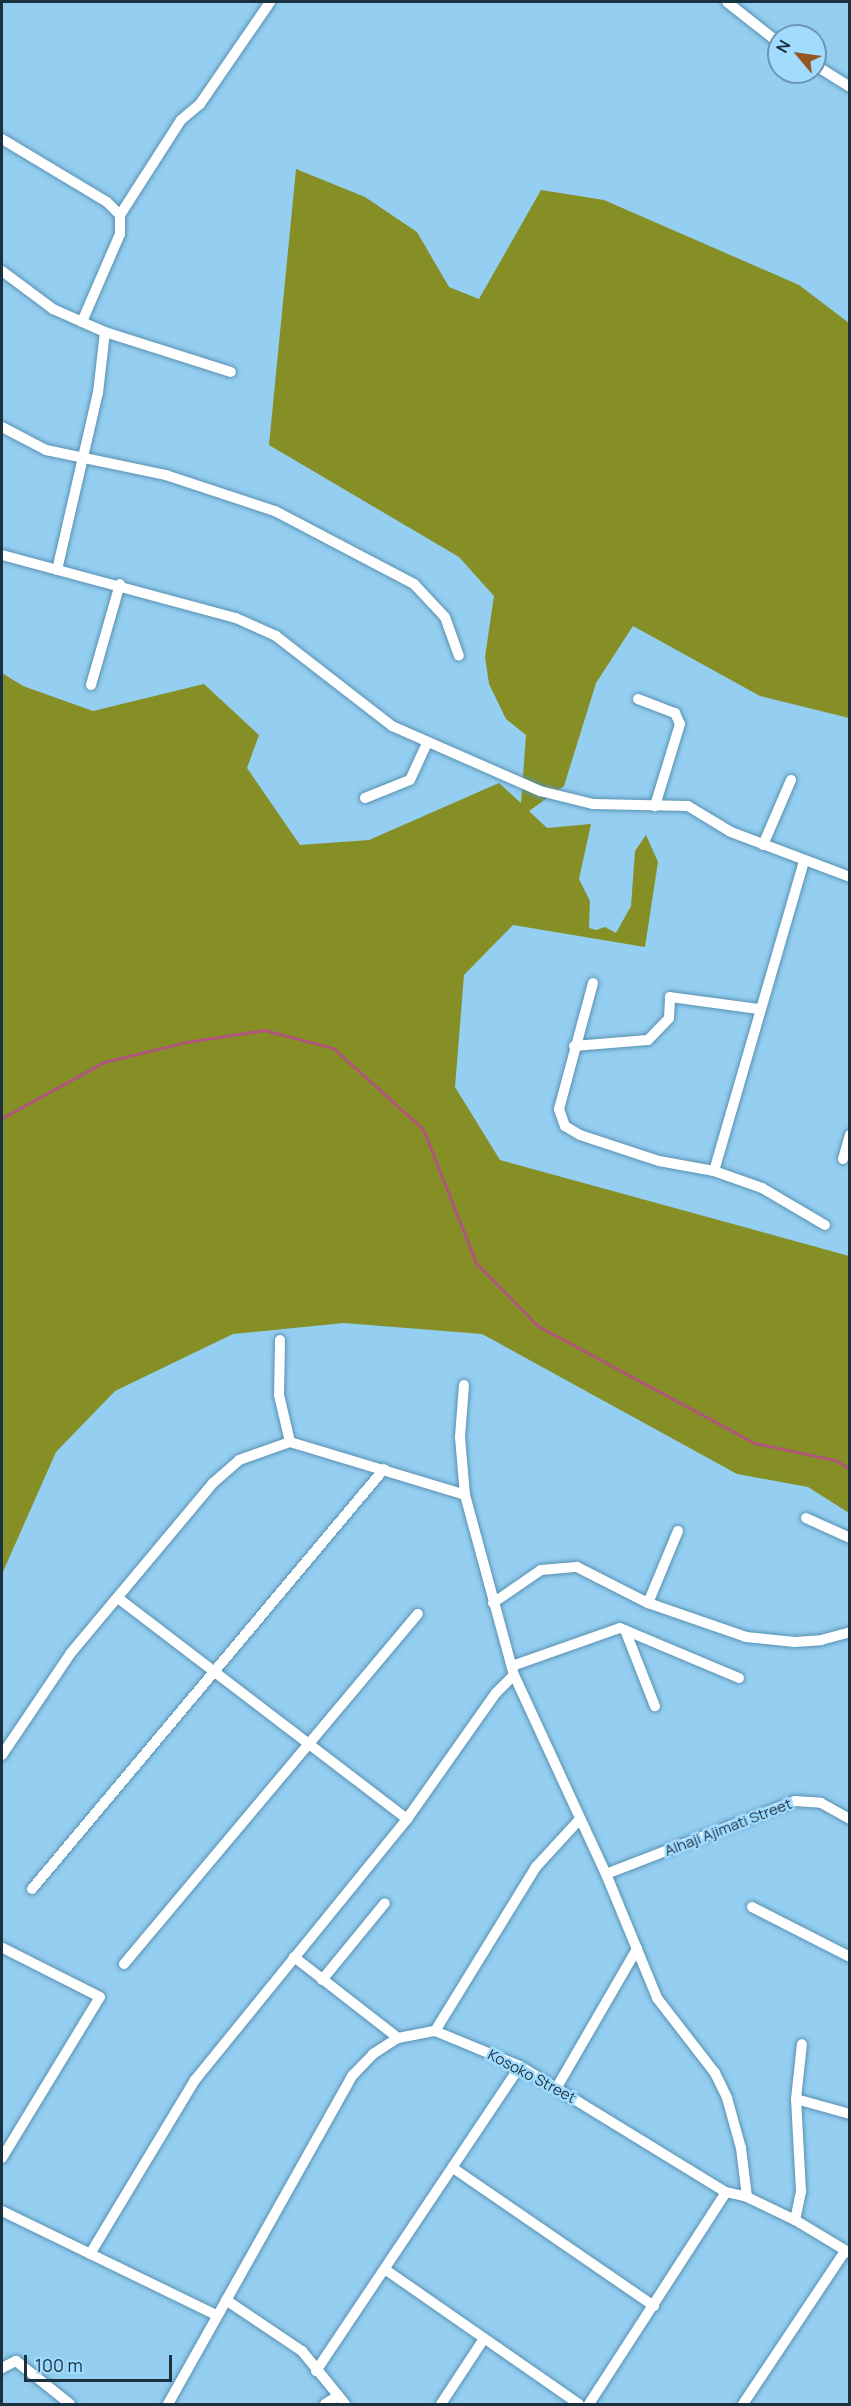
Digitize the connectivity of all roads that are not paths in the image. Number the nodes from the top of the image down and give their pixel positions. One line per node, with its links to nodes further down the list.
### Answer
1 (270, 2): 7 (street)
2 (727, 2): 3 (street)
3 (767, 34)
4 (827, 73): 5 (street)
5 (849, 87)
6 (2, 139): 7 (street)
7 (120, 215): 9 (street)
8 (2, 271): 9 (street)
9 (82, 322): 10 (street)
10 (105, 332): 11 (street); 13 (street)
11 (231, 372)
12 (2, 428): 13 (street)
13 (83, 456): 15 (street); 17 (street)
14 (2, 555): 15 (street)
15 (57, 570): 16 (street)
16 (120, 584): 18 (street); 20 (street)
17 (459, 656)
18 (91, 685)
19 (638, 699): 23 (street)
20 (427, 743): 22 (street); 23 (street)
21 (792, 780): 24 (street)
22 (365, 798)
23 (654, 806): 24 (street)
24 (763, 845): 25 (street)
25 (804, 862): 26 (street); 28 (street)
26 (849, 877)
27 (593, 983): 29 (street)
28 (759, 1009): 29 (street); 32 (street)
29 (574, 1046): 32 (street)
30 (849, 1135): 31 (street)
31 (843, 1159)
32 (714, 1172): 33 (street)
33 (825, 1225)
34 (280, 1340): 36 (street)
35 (464, 1385): 38 (street)
36 (290, 1442): 37 (street); 42 (street)
37 (384, 1469): 38 (street); 49 (street)
38 (465, 1495): 43 (street)
39 (806, 1518): 41 (street)
40 (678, 1531): 44 (street)
41 (849, 1538)
42 (118, 1598): 49 (street); 53 (street)
43 (493, 1603): 44 (street); 48 (street)
44 (648, 1603): 47 (street)
45 (418, 1614): 52 (street)
46 (625, 1630): 48 (street); 50 (street); 51 (street)
47 (849, 1632)
48 (513, 1670): 54 (street); 55 (street)
49 (216, 1671): 52 (street); 58 (street)
50 (739, 1678)
51 (655, 1706)
52 (310, 1746): 54 (street); 65 (street)
53 (2, 1755)
54 (407, 1819): 63 (street)
55 (580, 1819): 57 (street); 67 (street)
56 (849, 1819): 57 (street, Alhaji Ajimati Street)
57 (606, 1874): 62 (street)
58 (32, 1889)
59 (385, 1903): 66 (street)
60 (752, 1907): 64 (street)
61 (3, 1948): 74 (street)
62 (637, 1949): 71 (street); 77 (street)
63 (294, 1957): 66 (street); 81 (street)
64 (849, 1957)
65 (124, 1964)
66 (322, 1980): 68 (street)
67 (435, 2031): 68 (street); 70 (street, Kosoko Street)
68 (398, 2038): 83 (street)
69 (802, 2044): 72 (street)
70 (520, 2066): 71 (street, Kosoko Street); 75 (street)
71 (557, 2087): 76 (street, Kosoko Street)
72 (796, 2099): 73 (street); 79 (street)
73 (849, 2114)
74 (2, 2158)
75 (453, 2168): 82 (street); 84 (street)
76 (726, 2192): 77 (street, Kosoko Street); 84 (street)
77 (747, 2197): 79 (street, Kosoko Street)
78 (2, 2211): 81 (street)
79 (795, 2220): 80 (street, Kosoko Street)
80 (847, 2252): 96 (street)
81 (90, 2254): 85 (street)
82 (386, 2270): 86 (street); 88 (street)
83 (226, 2300): 85 (street); 88 (street)
84 (654, 2306): 95 (street)
85 (216, 2315): 91 (street)
86 (483, 2340): 93 (street); 94 (street)
87 (2, 2368): 90 (street)
88 (316, 2371): 89 (street)
89 (342, 2400): 92 (street)
90 (70, 2404)
91 (168, 2404)
92 (325, 2404)
93 (441, 2404)
94 (579, 2404)
95 (588, 2404)
96 (743, 2404)

